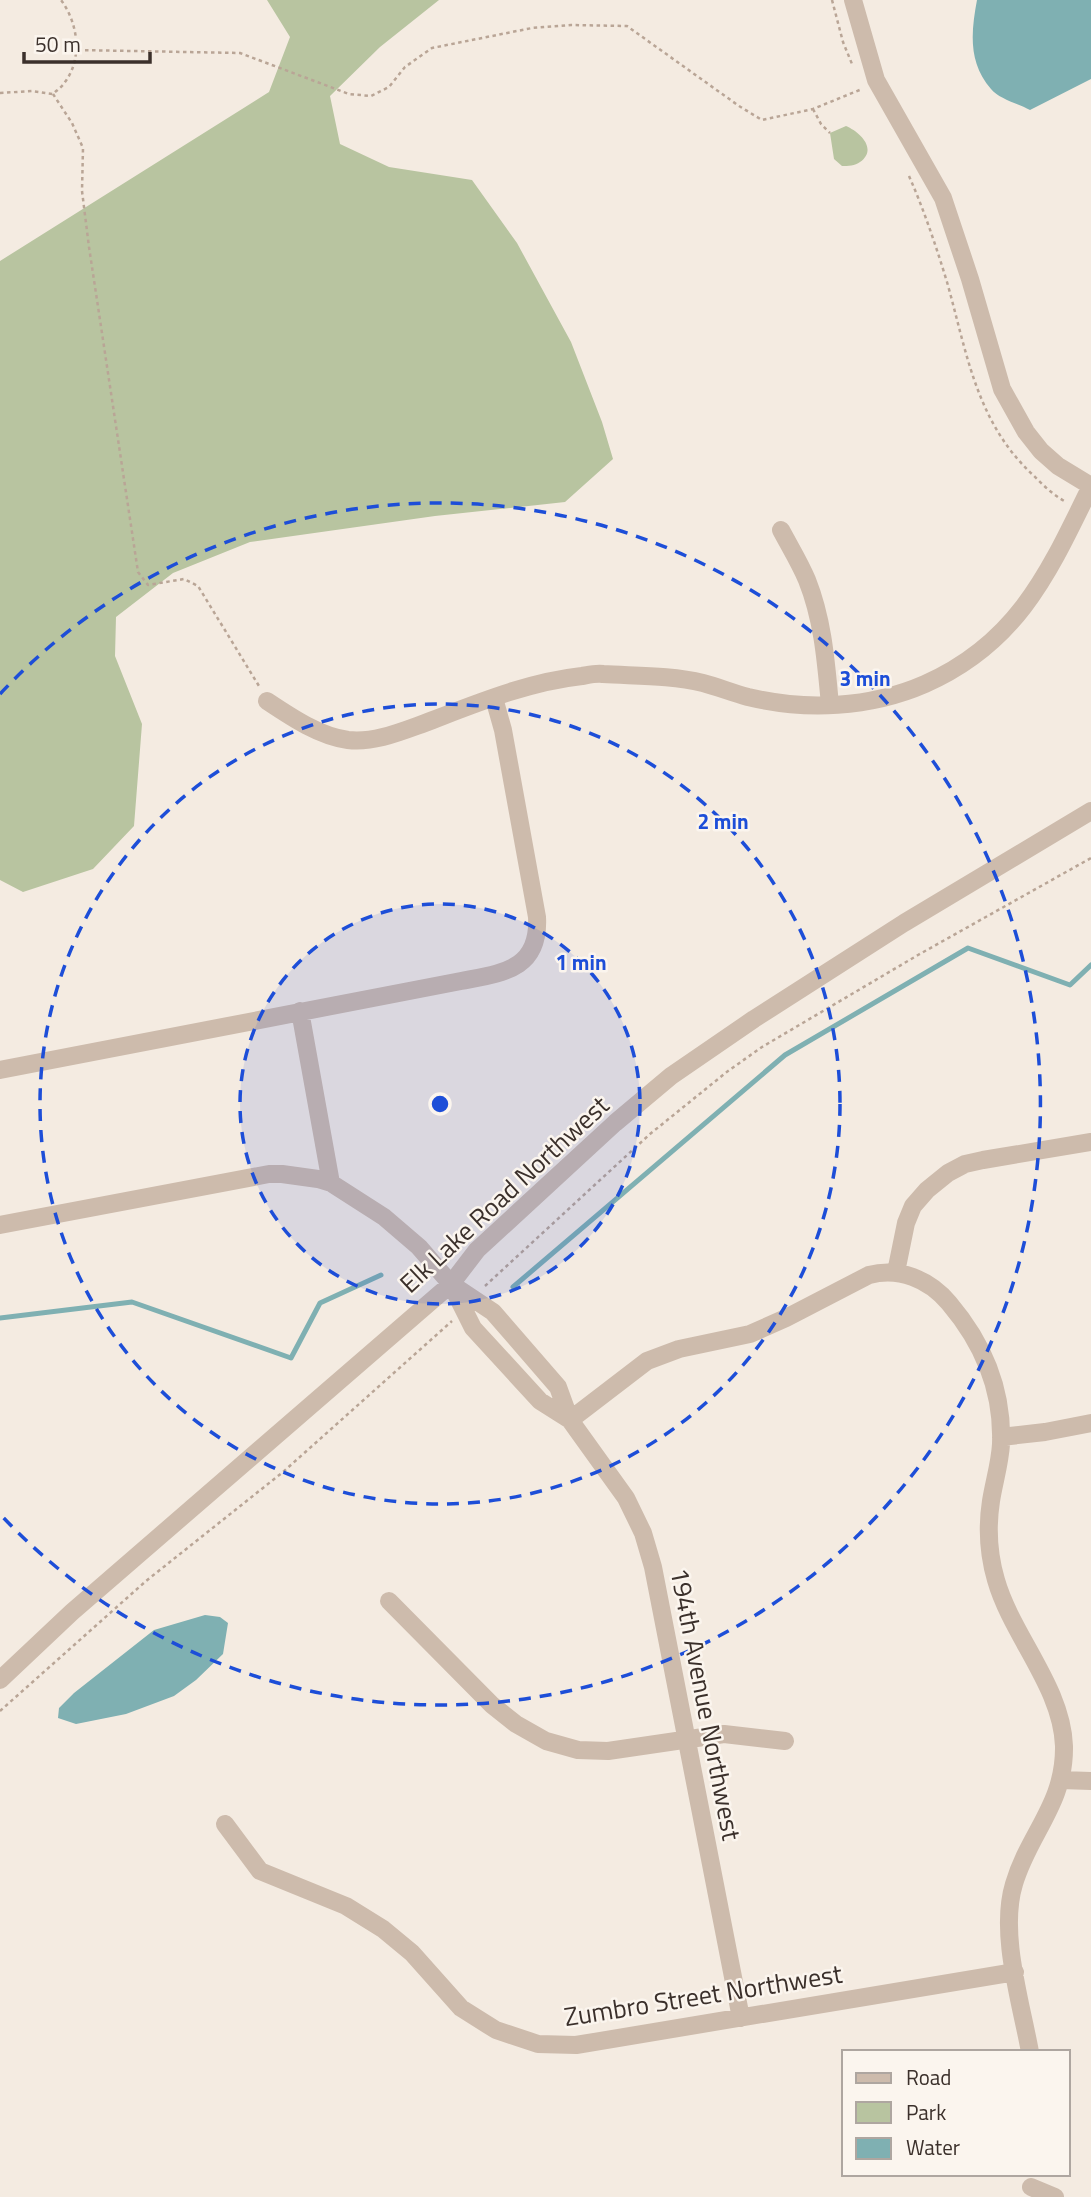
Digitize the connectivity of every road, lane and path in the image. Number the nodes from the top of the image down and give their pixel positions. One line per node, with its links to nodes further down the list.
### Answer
1 (61, 0): 4 (path)
2 (832, 0): 5 (path)
3 (853, 0): 12 (street)
4 (78, 50): 8 (path); 9 (path)
5 (853, 66)
6 (862, 89): 9 (path)
7 (0, 93): 8 (path)
8 (53, 94): 16 (path)
9 (813, 109): 10 (path)
10 (830, 133)
11 (907, 172): 13 (path)
12 (1091, 486): 13 (street)
13 (1080, 509): 17 (street)
14 (781, 530): 17 (street)
15 (494, 698): 16 (street); 17 (street); 20 (street)
16 (267, 701)
17 (830, 705)
18 (1091, 810): 26 (street, Elk Lake Road Northwest)
19 (1091, 858): 27 (path)
20 (300, 1012): 21 (street); 23 (street)
21 (0, 1070)
22 (1091, 1142): 25 (street)
23 (331, 1183): 24 (street); 26 (street, 194th Avenue Northwest)
24 (0, 1225)
25 (896, 1272): 28 (street); 30 (street)
26 (451, 1283): 27 (street, 194th Avenue Northwest); 32 (street, Elk Lake Road Northwest)
27 (468, 1304): 28 (street, 194th Avenue Northwest); 28 (street, 194th Avenue Northwest); 33 (path)
28 (570, 1420): 34 (street, 194th Avenue Northwest)
29 (1091, 1423): 30 (street)
30 (1000, 1437): 36 (street)
31 (388, 1601): 34 (street)
32 (0, 1679)
33 (0, 1711)
34 (687, 1739): 35 (street); 40 (street, 194th Avenue Northwest)
35 (785, 1741)
36 (1061, 1780): 37 (street); 39 (street)
37 (1091, 1781)
38 (225, 1824): 40 (street, Zumbro Street Northwest)
39 (1015, 1972): 40 (street, Zumbro Street Northwest); 41 (street)
40 (741, 2018)
41 (1030, 2050)
42 (1030, 2186): 43 (street)
43 (1055, 2197)

